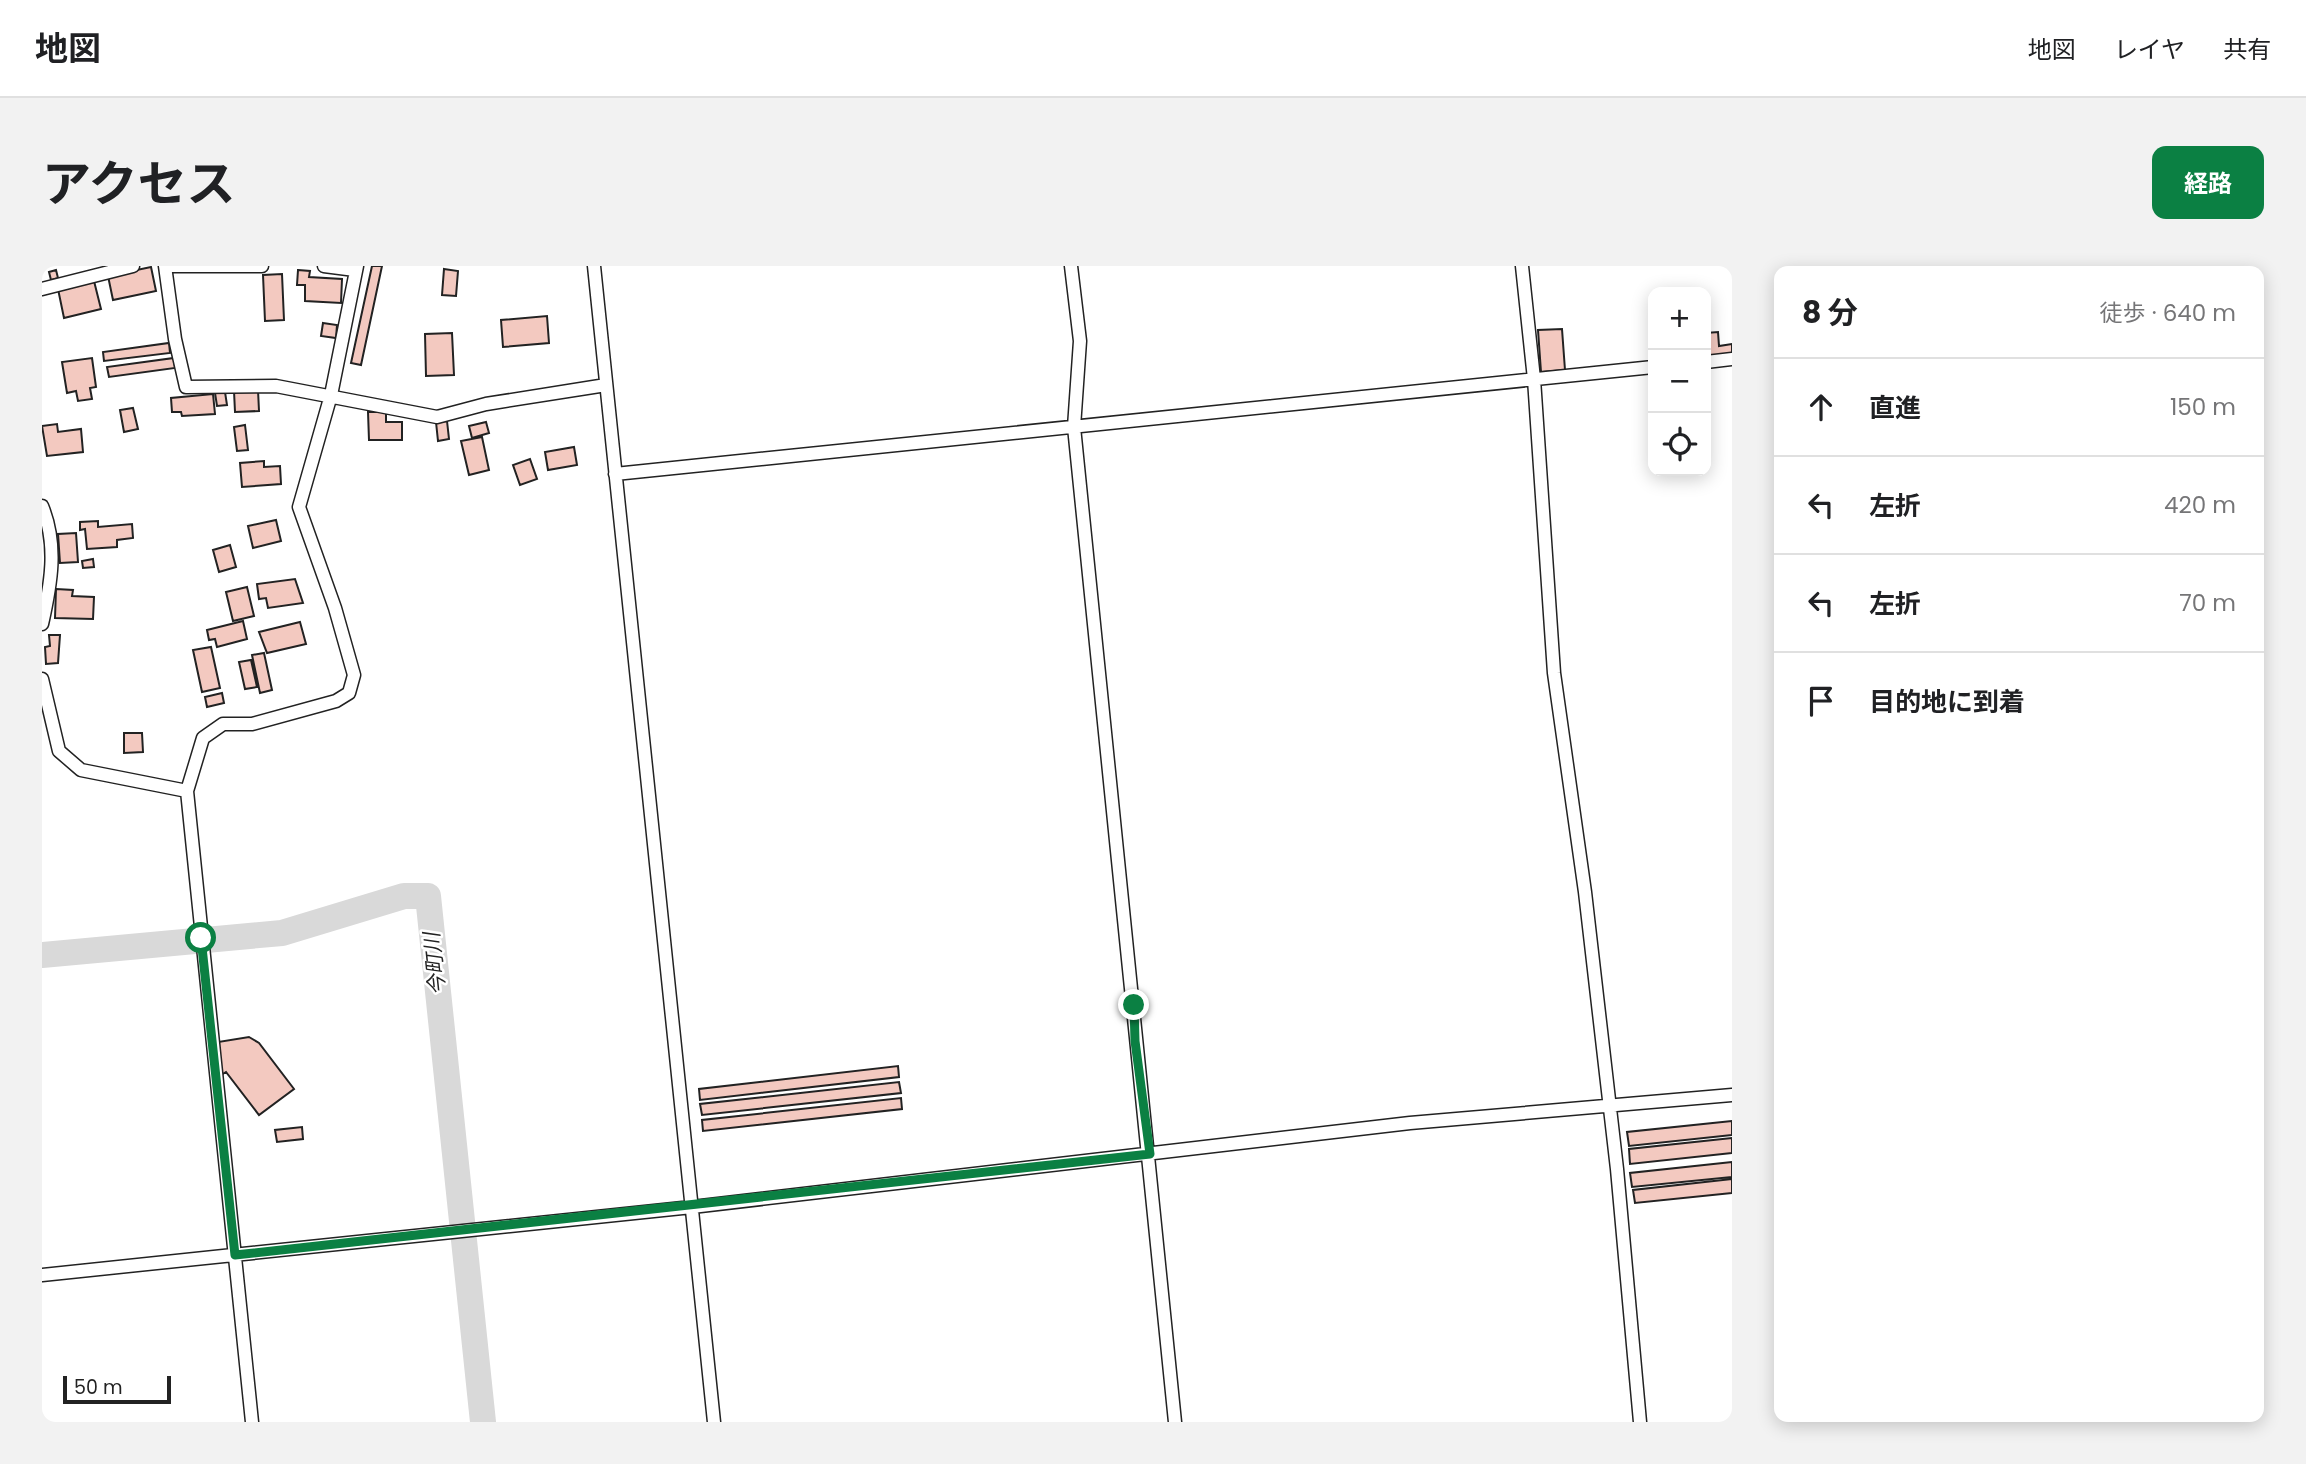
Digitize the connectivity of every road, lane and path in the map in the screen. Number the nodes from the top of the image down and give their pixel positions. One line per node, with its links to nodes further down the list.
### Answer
1 (133, 266): 10 (street)
2 (165, 266): 3 (street); 16 (street)
3 (250, 266): 4 (street)
4 (262, 266)
5 (324, 266): 9 (street)
6 (593, 266): 15 (street)
7 (1071, 266): 17 (street)
8 (1522, 266): 14 (street)
9 (356, 268): 16 (street)
10 (42, 289)
11 (1732, 359): 12 (street)
12 (1711, 361)
13 (1648, 368): 14 (street)
14 (1534, 379): 17 (street); 24 (street)
15 (606, 385): 16 (street); 18 (street)
16 (331, 395): 22 (street)
17 (1074, 426): 18 (street); 25 (street)
18 (615, 474): 26 (street)
19 (42, 506): 20 (street)
20 (42, 624)
21 (42, 679): 22 (street)
22 (187, 791): 27 (street)
23 (1732, 1095): 24 (street)
24 (1609, 1106): 25 (street); 32 (street)
25 (1150, 1154): 26 (street); 31 (street)
26 (692, 1207): 27 (street); 30 (street)
27 (235, 1255): 28 (street); 29 (street)
28 (42, 1275)
29 (251, 1422)
30 (714, 1422)
31 (1175, 1422)
32 (1640, 1422)

